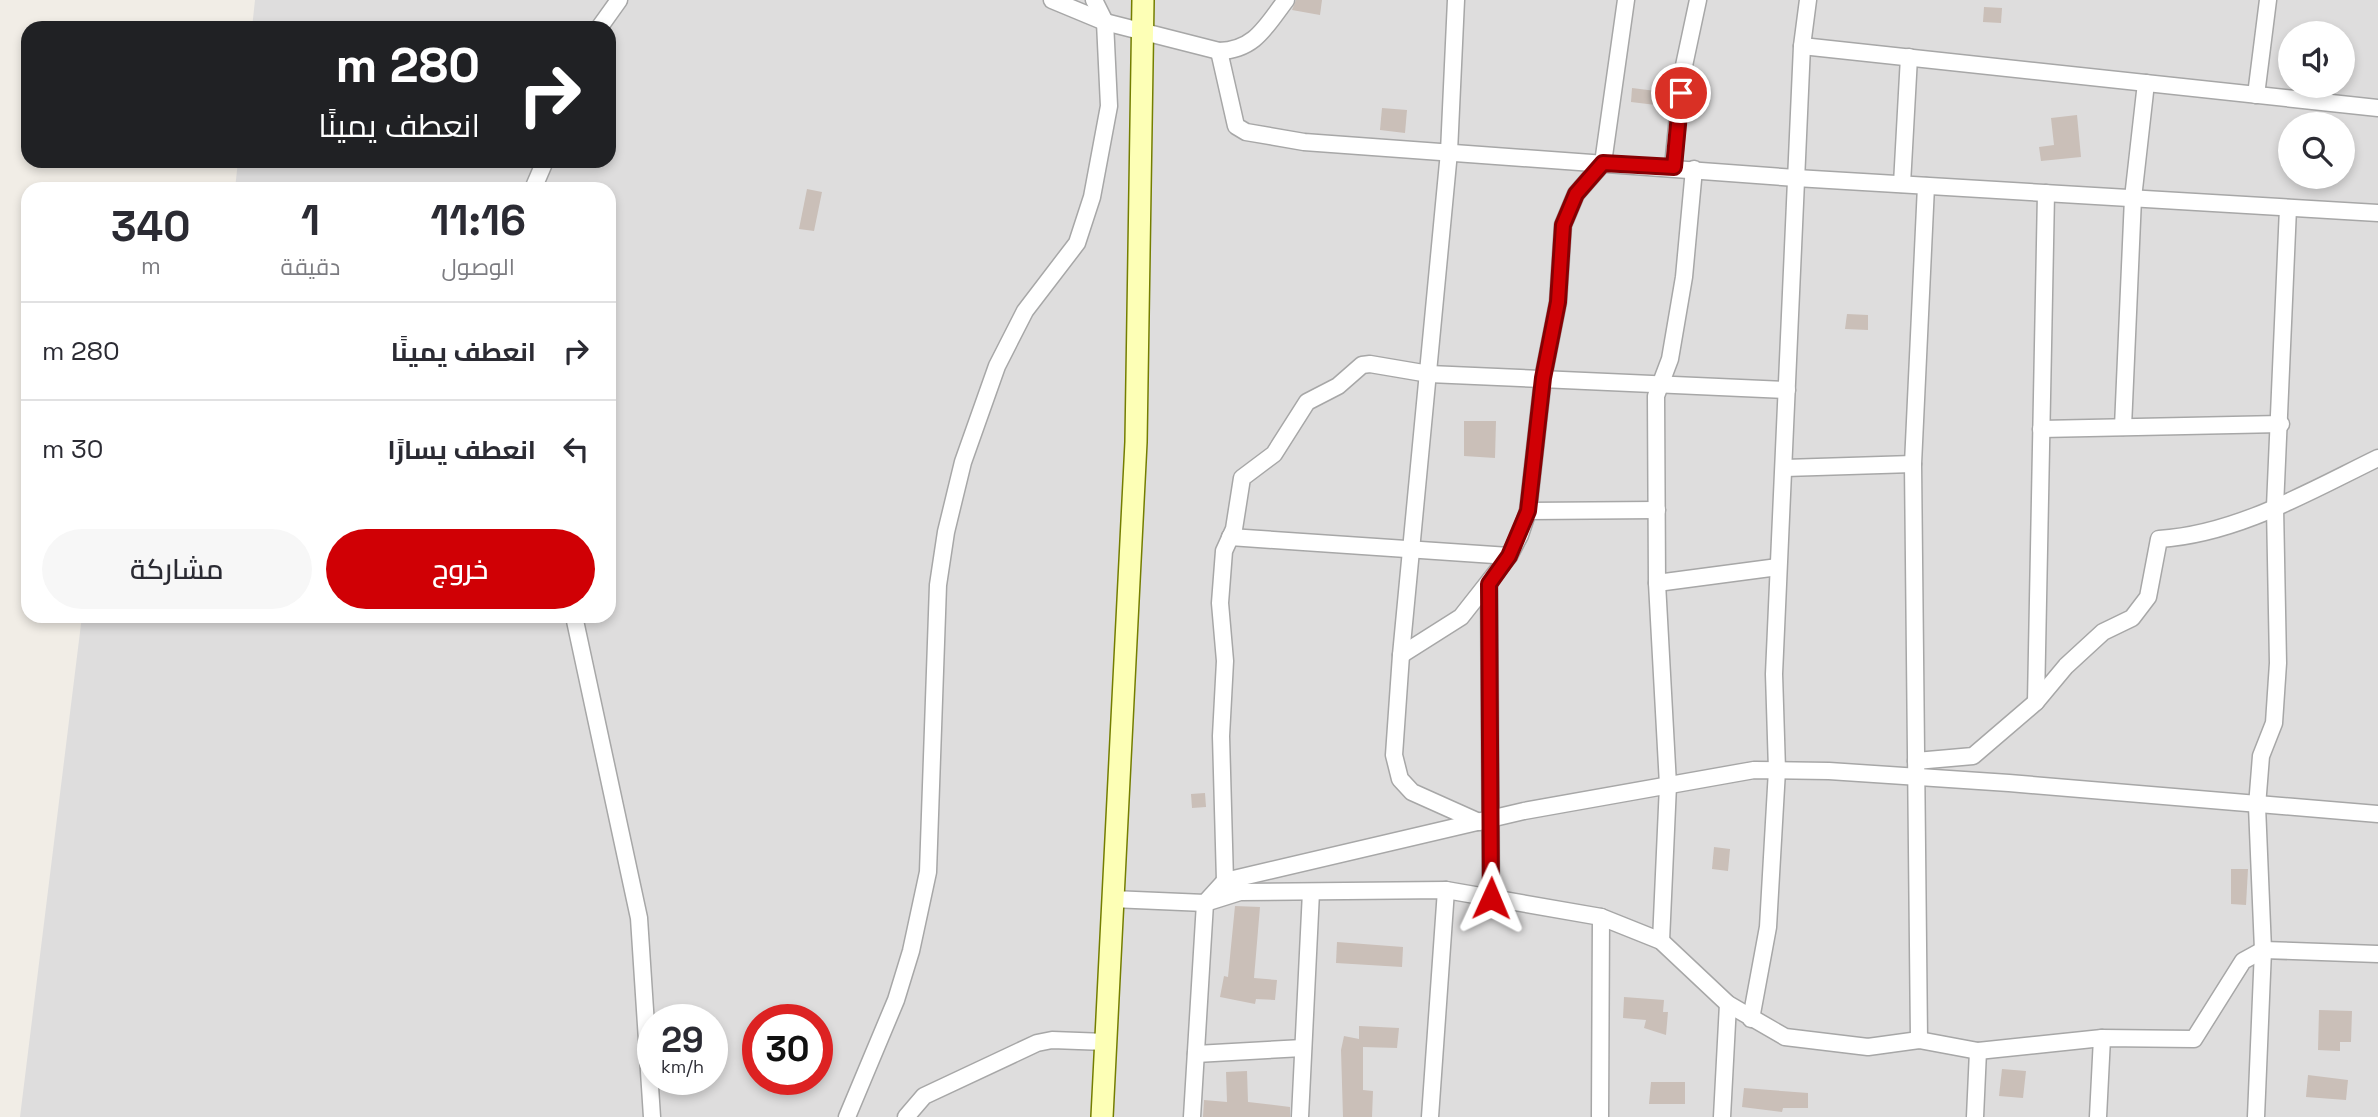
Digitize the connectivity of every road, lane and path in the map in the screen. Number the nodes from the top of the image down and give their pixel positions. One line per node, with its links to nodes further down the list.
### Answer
1 (619, 0): 11 (street)
2 (1052, 0): 12 (street)
3 (1094, 0): 12 (street)
4 (1143, 0): 13 (main road)
5 (1286, 0): 15 (street)
6 (1455, 0): 20 (street)
7 (1626, 0): 21 (street)
8 (1698, 0): 22 (street)
9 (1808, 0): 14 (street)
10 (2269, 0): 18 (street)
11 (604, 21)
12 (1105, 22): 13 (street); 78 (street)
13 (1141, 30): 15 (street); 63 (main road)
14 (1802, 46): 16 (street); 24 (street)
15 (1219, 51): 20 (street)
16 (1909, 57): 17 (street); 25 (street)
17 (2146, 83): 18 (street); 28 (street)
18 (2256, 95): 19 (street)
19 (2378, 108)
20 (1449, 152): 21 (street); 31 (street)
21 (1603, 163): 22 (street); 32 (street)
22 (1674, 167): 23 (street)
23 (1694, 169): 24 (street); 33 (street)
24 (1796, 178): 25 (street); 34 (street)
25 (1902, 184): 26 (street)
26 (1926, 186): 27 (street); 39 (street)
27 (2046, 193): 28 (street); 37 (street)
28 (2133, 198): 29 (street); 36 (street)
29 (2288, 208): 30 (street); 35 (street)
30 (2378, 214)
31 (1429, 374): 32 (street); 44 (street); 45 (street)
32 (1543, 378): 33 (street); 43 (street)
33 (1658, 385): 34 (street); 42 (street)
34 (1787, 390): 40 (street)
35 (2281, 424): 36 (street); 41 (street)
36 (2123, 427): 37 (street)
37 (2041, 429): 52 (street)
38 (2378, 458): 41 (street)
39 (1913, 464): 40 (street); 54 (street)
40 (1785, 468): 47 (street)
41 (2276, 507): 52 (street); 56 (street)
42 (1657, 510): 43 (street); 48 (street)
43 (1528, 511): 46 (street)
44 (1230, 537): 45 (street); 59 (street)
45 (1413, 548): 46 (street); 51 (street)
46 (1509, 556): 49 (street)
47 (1778, 567): 48 (street); 53 (street)
48 (1657, 583): 55 (street)
49 (1489, 584): 51 (street); 58 (street)
50 (575, 623): 77 (street)
51 (1401, 655): 58 (street)
52 (2036, 702): 54 (street)
53 (1777, 769): 54 (street); 55 (street); 70 (street)
54 (1915, 769): 56 (street); 72 (street)
55 (1668, 785): 58 (street); 66 (street)
56 (2257, 806): 57 (street); 67 (street)
57 (2378, 814)
58 (1486, 820): 59 (street); 62 (street)
59 (1225, 881): 64 (street)
60 (1446, 890): 61 (street); 62 (street); 83 (street)
61 (1311, 892): 64 (street); 74 (street)
62 (1491, 898): 65 (street)
63 (1112, 899): 64 (street); 73 (main road)
64 (1205, 903): 76 (street)
65 (1601, 917): 66 (street); 84 (street)
66 (1661, 941): 69 (street)
67 (2263, 950): 68 (street); 71 (street); 88 (street)
68 (2378, 954)
69 (1728, 1004): 70 (street); 85 (street)
70 (1751, 1019): 72 (street)
71 (2102, 1038): 75 (street); 87 (street)
72 (1919, 1040): 75 (street)
73 (1106, 1042): 79 (street); 80 (main road)
74 (1303, 1048): 76 (street); 82 (street)
75 (1978, 1051): 86 (street)
76 (1196, 1054): 81 (street)
77 (652, 1117)
78 (847, 1117)
79 (906, 1117)
80 (1102, 1117)
81 (1192, 1117)
82 (1300, 1117)
83 (1430, 1117)
84 (1600, 1117)
85 (1722, 1117)
86 (1975, 1117)
87 (2098, 1117)
88 (2256, 1117)

